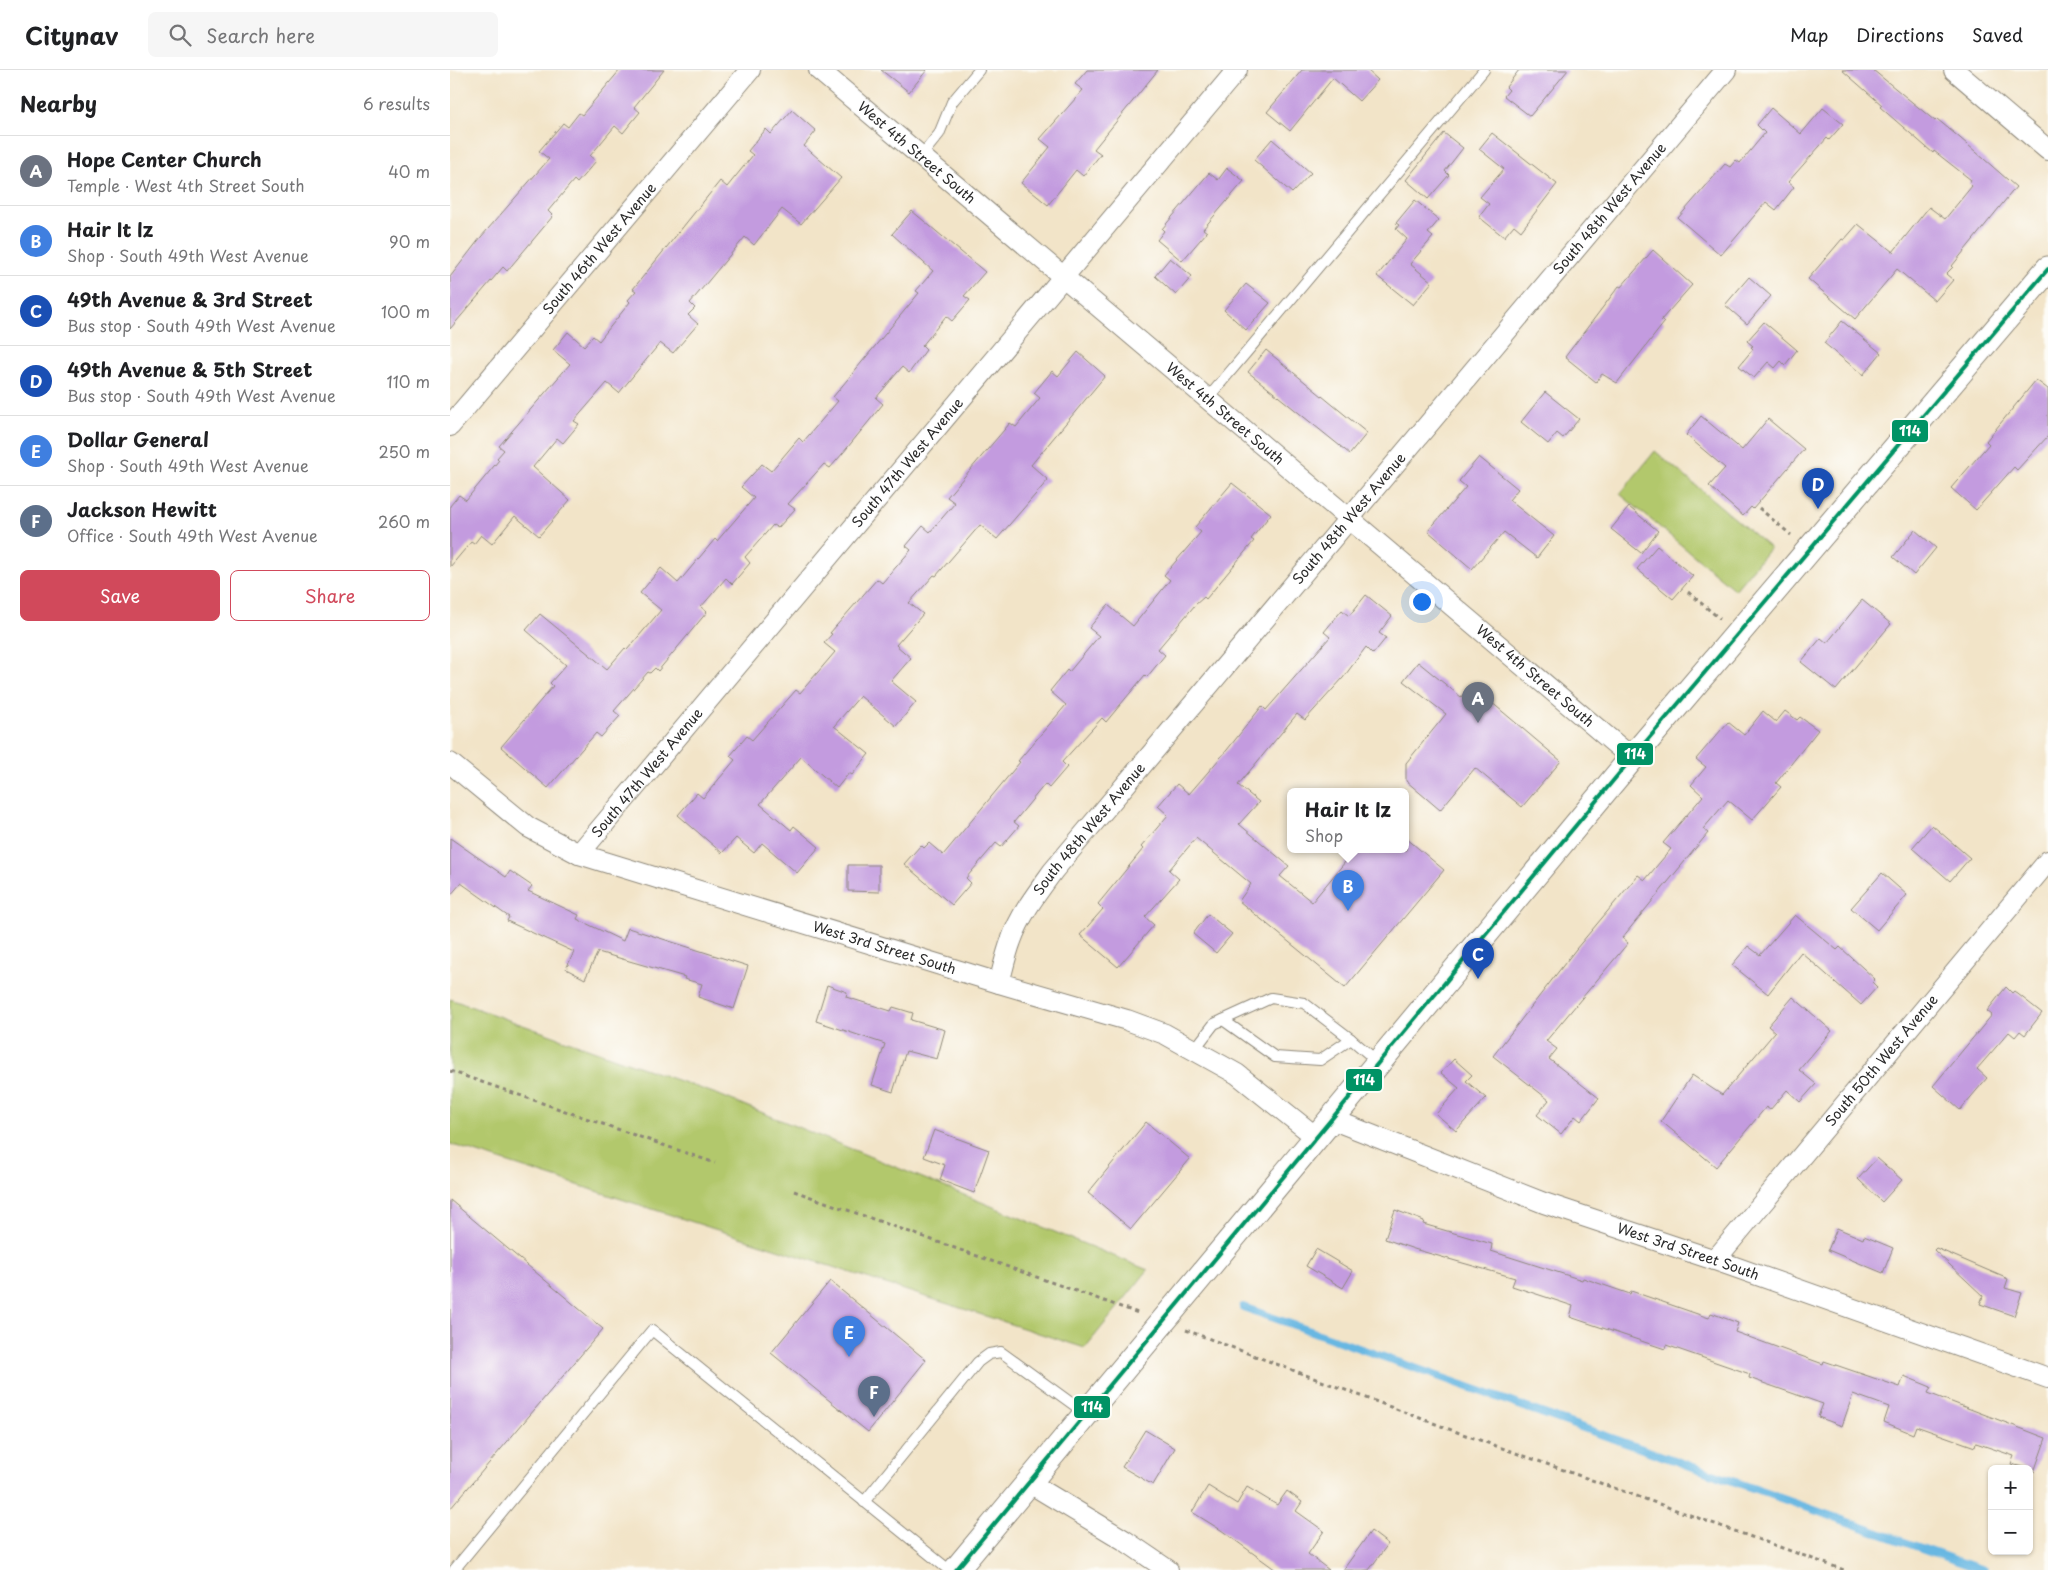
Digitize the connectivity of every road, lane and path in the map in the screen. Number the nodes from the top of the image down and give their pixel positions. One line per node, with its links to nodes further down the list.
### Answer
1 (750, 70): 13 (street, South 46th West Avenue)
2 (819, 70): 9 (street, West 4th Street South)
3 (979, 70): 9 (lane)
4 (1237, 70): 11 (street, South 47th West Avenue)
5 (1484, 70): 12 (lane)
6 (1726, 70): 15 (street, South 48th West Avenue)
7 (1954, 70): 8 (street)
8 (2048, 150)
9 (920, 156): 11 (street, West 4th Street South)
10 (2048, 269): 16 (street)
11 (1063, 278): 12 (street, West 4th Street South); 21 (street, South 47th West Avenue)
12 (1208, 398): 15 (street, West 4th Street South)
13 (450, 426)
14 (1759, 508): 16 (path)
15 (1350, 518): 19 (street, West 4th Street South); 23 (street, South 48th West Avenue)
16 (1809, 550): 18 (street)
17 (1688, 592): 18 (path)
18 (1738, 634): 19 (street)
19 (1632, 758): 27 (street)
20 (450, 763): 21 (street, West 3rd Street South)
21 (579, 854): 23 (street, West 3rd Street South)
22 (2048, 861): 32 (street, South 50th West Avenue)
23 (1000, 983): 26 (street, West 3rd Street South)
24 (1223, 1020): 25 (lane); 25 (lane); 26 (lane)
25 (1351, 1039): 27 (lane)
26 (1194, 1050): 29 (street, West 3rd Street South)
27 (1378, 1062): 29 (street)
28 (450, 1071): 30 (path)
29 (1323, 1128): 32 (street, West 3rd Street South); 33 (street)
30 (715, 1163)
31 (794, 1191): 33 (path)
32 (1715, 1260): 34 (street, West 3rd Street South)
33 (1162, 1321): 35 (street); 42 (path)
34 (2048, 1378)
35 (1085, 1413): 36 (street); 37 (lane)
36 (1028, 1482): 40 (street); 41 (street)
37 (864, 1502): 38 (lane); 39 (lane)
38 (454, 1570)
39 (949, 1570)
40 (956, 1570)
41 (1168, 1570)
42 (1844, 1570)

